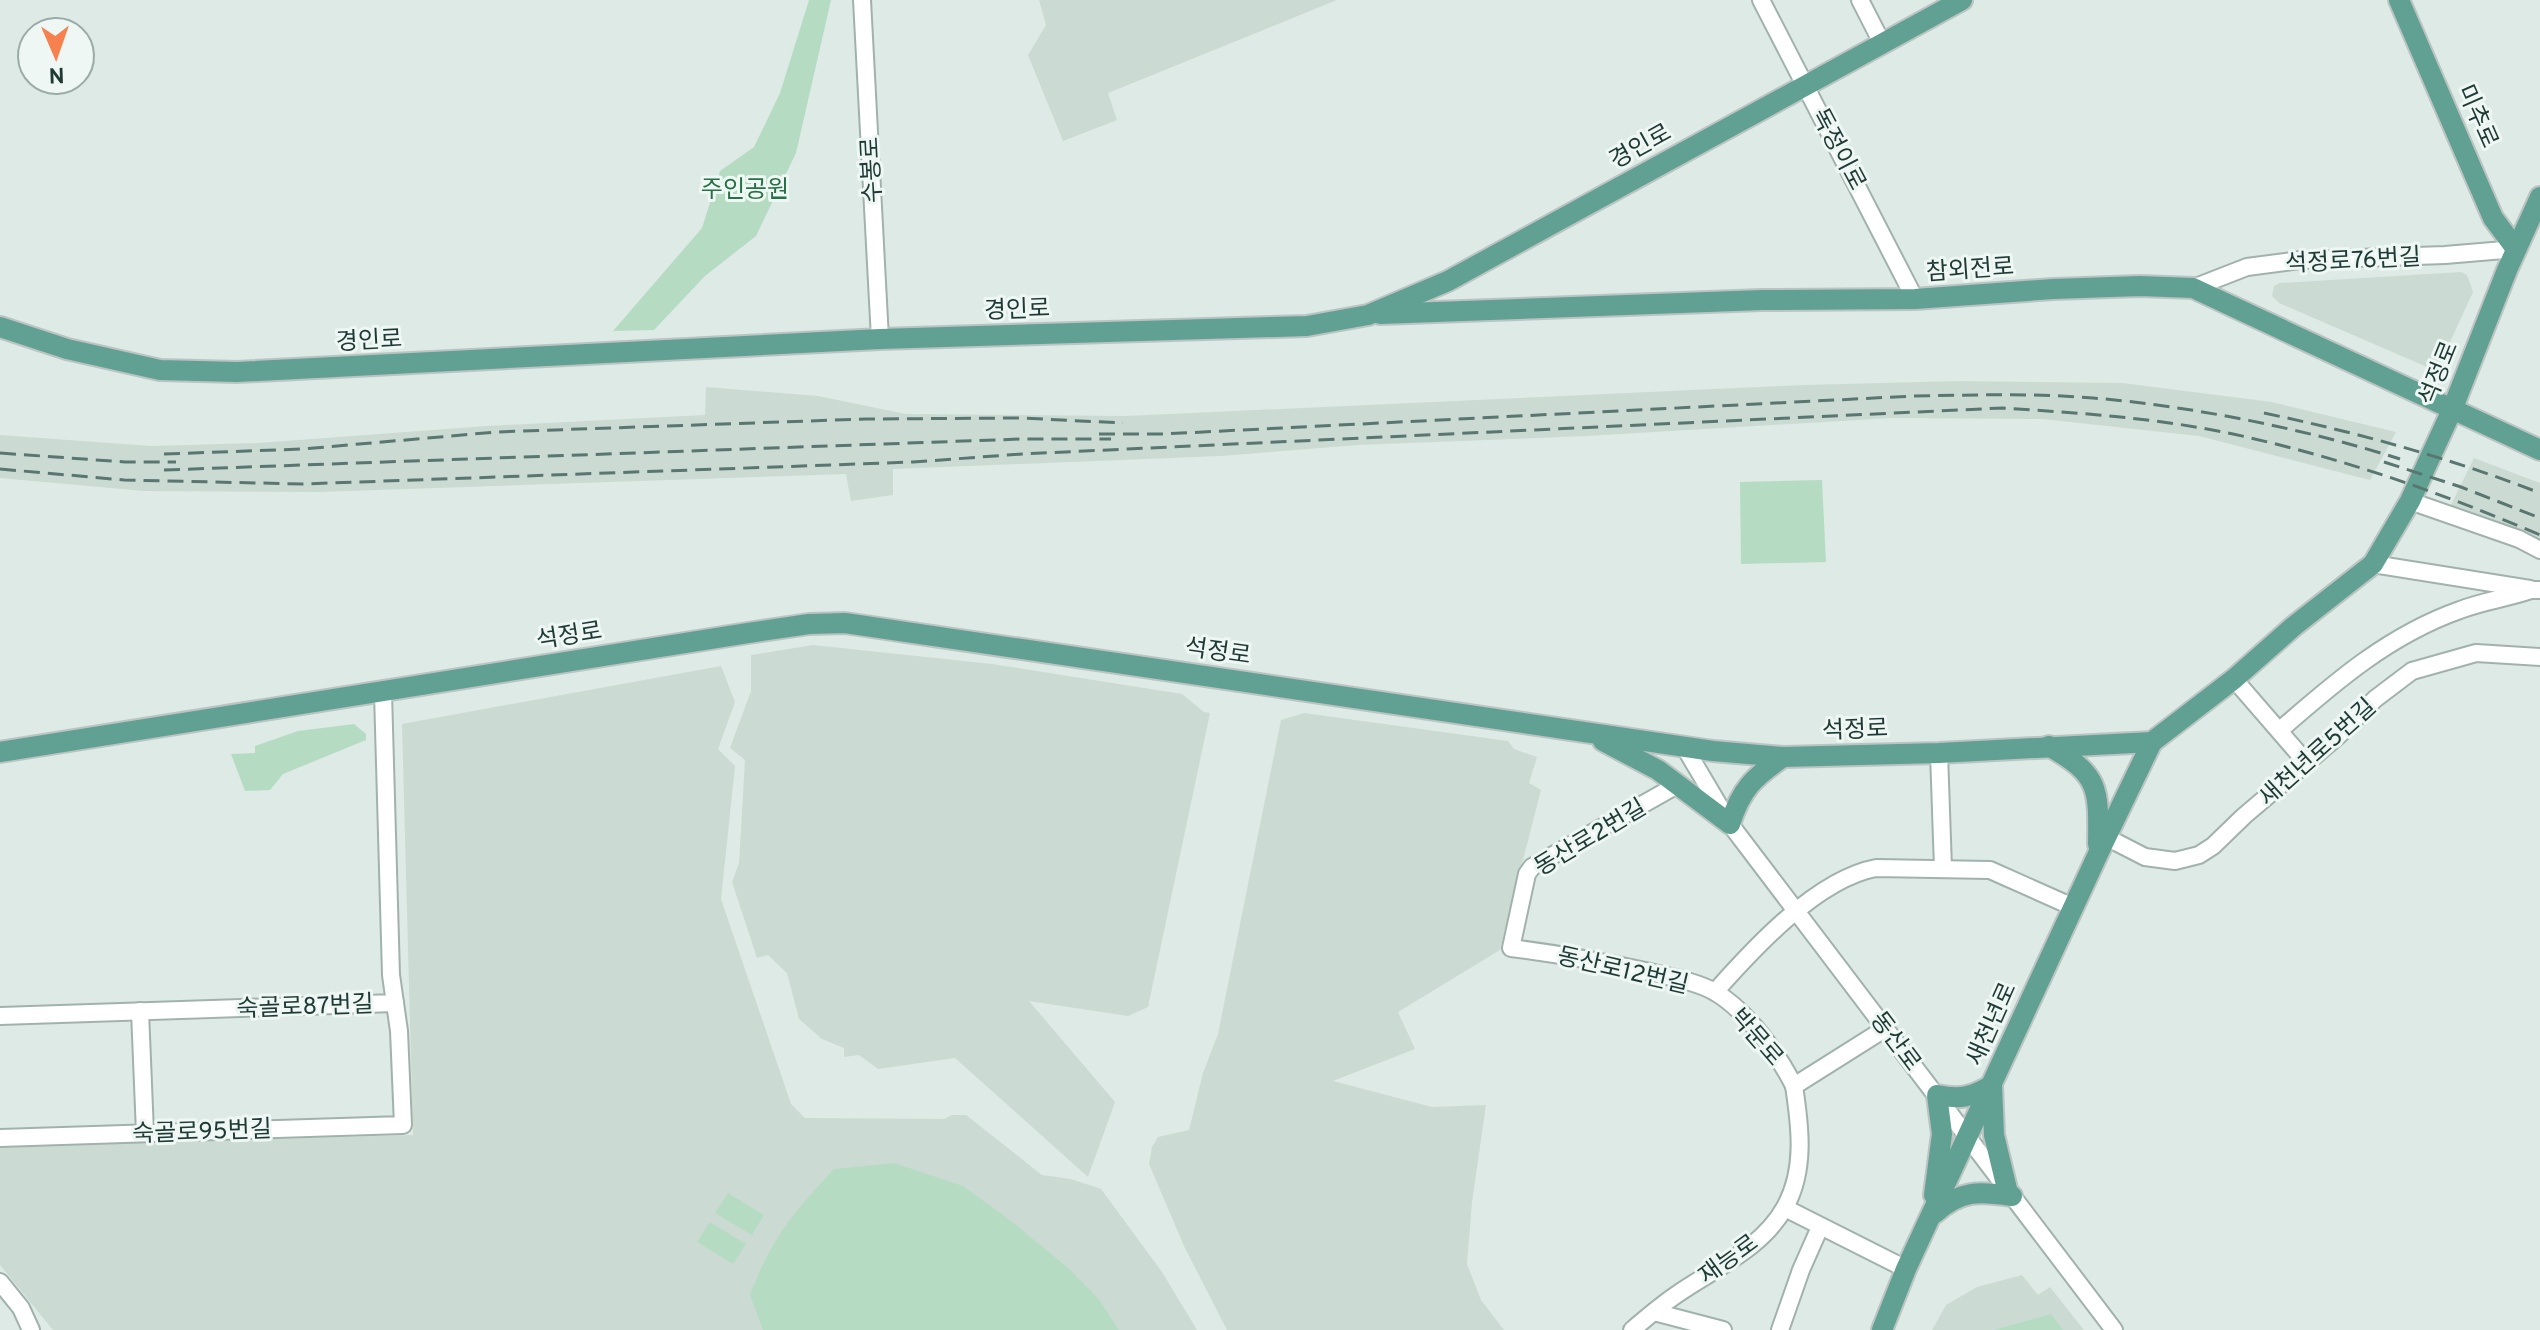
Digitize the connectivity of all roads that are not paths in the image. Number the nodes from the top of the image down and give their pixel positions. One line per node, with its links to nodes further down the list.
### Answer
1 (862, 0): 14 (street, 수봉로)
2 (1761, 0): 7 (street, 독정이로)
3 (1860, 0): 6 (street)
4 (1962, 0): 6 (main road, 경인로)
5 (2399, 0): 9 (main road, 미추로)
6 (1882, 43): 7 (main road, 경인로)
7 (1805, 85): 11 (street, 독정이로); 12 (main road, 경인로)
8 (2540, 197): 9 (main road, 석정로)
9 (2516, 249): 10 (street, 석정로76번길); 15 (main road, 석정로)
10 (2193, 288): 11 (main road, 참외전로); 15 (main road, 참외전로)
11 (1915, 299): 12 (main road, 참외전로)
12 (1368, 315): 14 (main road, 경인로)
13 (0, 327): 14 (main road, 경인로)
14 (880, 339)
15 (2452, 410): 16 (main road, 참외전로); 17 (main road, 석정로)
16 (2540, 450)
17 (2410, 501): 18 (street); 19 (main road, 석정로)
18 (2540, 550)
19 (2373, 564): 20 (street); 22 (main road, 석정로)
20 (2536, 590): 25 (street)
21 (2540, 657): 32 (street, 새천년로5번길)
22 (2234, 679): 25 (street); 26 (main road, 석정로)
23 (383, 693): 24 (main road, 석정로); 29 (main road, 석정로); 41 (street, 숙골로87번길)
24 (1582, 730): 28 (main road, 석정로); 33 (main road)
25 (2280, 730): 32 (street)
26 (2152, 742): 27 (main road, 석정로); 35 (main road, 새천년로)
27 (2049, 746): 30 (main road, 석정로); 35 (main road)
28 (1685, 748): 31 (main road, 석정로); 34 (street, 동산로)
29 (0, 752)
30 (1939, 753): 31 (main road, 석정로); 36 (street)
31 (1783, 757): 34 (main road)
32 (2305, 761): 35 (street, 새천년로5번길)
33 (1677, 785): 34 (main road); 39 (street, 동산로2번길)
34 (1730, 824): 38 (street, 동산로)
35 (2102, 846): 37 (main road, 새천년로)
36 (1943, 868): 37 (street, 동산로12번길); 38 (street, 동산로12번길)
37 (2073, 907): 45 (main road, 새천년로)
38 (1796, 911): 40 (street, 동산로12번길); 44 (street, 동산로)
39 (1511, 948): 40 (street, 동산로12번길)
40 (1715, 992): 46 (street, 박문로)
41 (395, 1003): 42 (street, 숙골로87번길); 48 (street, 숙골로95번길)
42 (140, 1011): 43 (street, 숙골로87번길); 48 (street)
43 (0, 1016)
44 (1886, 1028): 46 (street); 47 (street, 동산로)
45 (1992, 1085): 47 (main road); 50 (main road, 새천년로); 51 (main road)
46 (1794, 1086): 52 (street, 재능로)
47 (1937, 1095): 50 (street, 동산로); 53 (main road)
48 (145, 1133): 49 (street, 숙골로95번길)
49 (0, 1138)
50 (1968, 1138): 51 (street, 동산로); 53 (main road, 새천년로)
51 (2010, 1193): 53 (main road); 63 (street, 동산로)
52 (1785, 1208): 54 (street); 57 (street, 재능로)
53 (1932, 1215): 55 (main road, 새천년로)
54 (1820, 1227): 55 (street); 61 (street)
55 (1906, 1269): 62 (main road, 새천년로)
56 (0, 1282): 58 (street)
57 (1654, 1312): 59 (street, 재능로); 60 (street)
58 (31, 1330)
59 (1632, 1330)
60 (1723, 1330)
61 (1780, 1330)
62 (1882, 1330)
63 (2114, 1330)

